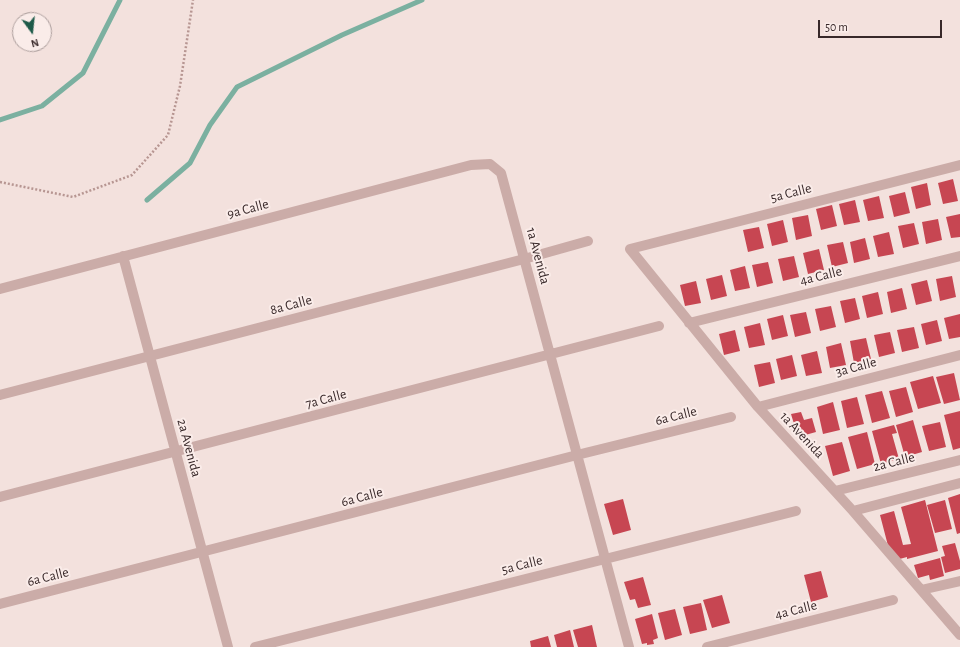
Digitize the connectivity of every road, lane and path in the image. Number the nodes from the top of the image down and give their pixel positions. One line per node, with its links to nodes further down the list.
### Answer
1 (193, 0): 4 (path)
2 (960, 165): 6 (street, 5a Calle)
3 (501, 173): 7 (street, 9a Calle); 9 (street, 1a Avenida)
4 (0, 182)
5 (588, 241): 9 (street, 8a Calle)
6 (630, 249): 11 (street, 1a Avenida)
7 (123, 256): 10 (street, 9a Calle); 15 (street, 2a Avenida)
8 (960, 256): 11 (street, 4a Calle)
9 (524, 259): 13 (street, 1a Avenida); 15 (street, 8a Calle)
10 (0, 289)
11 (689, 323): 17 (street, 1a Avenida)
12 (659, 326): 13 (street, 7a Calle)
13 (550, 355): 19 (street, 7a Calle); 20 (street, 1a Avenida)
14 (960, 355): 17 (street, 3a Calle)
15 (150, 356): 16 (street, 8a Calle); 19 (street, 2a Avenida)
16 (0, 395)
17 (758, 407): 23 (street, 1a Avenida)
18 (730, 417): 20 (street, 6a Calle)
19 (176, 452): 24 (street, 7a Calle); 27 (street, 2a Avenida)
20 (577, 455): 27 (street, 6a Calle); 28 (street, 1a Avenida)
21 (960, 460): 23 (street, 2a Calle)
22 (960, 484): 26 (street)
23 (835, 491): 26 (street, 1a Avenida)
24 (0, 497)
25 (796, 511): 28 (street, 5a Calle)
26 (853, 511): 30 (street, 1a Avenida)
27 (202, 553): 32 (street, 6a Calle); 34 (street, 2a Avenida)
28 (605, 558): 35 (street, 5a Calle); 36 (street, 1a Avenida)
29 (960, 581): 30 (street)
30 (921, 590): 33 (street, 1a Avenida)
31 (893, 600): 37 (street, 4a Calle)
32 (0, 604)
33 (960, 636)
34 (228, 647)
35 (255, 647)
36 (629, 647)
37 (706, 647)

